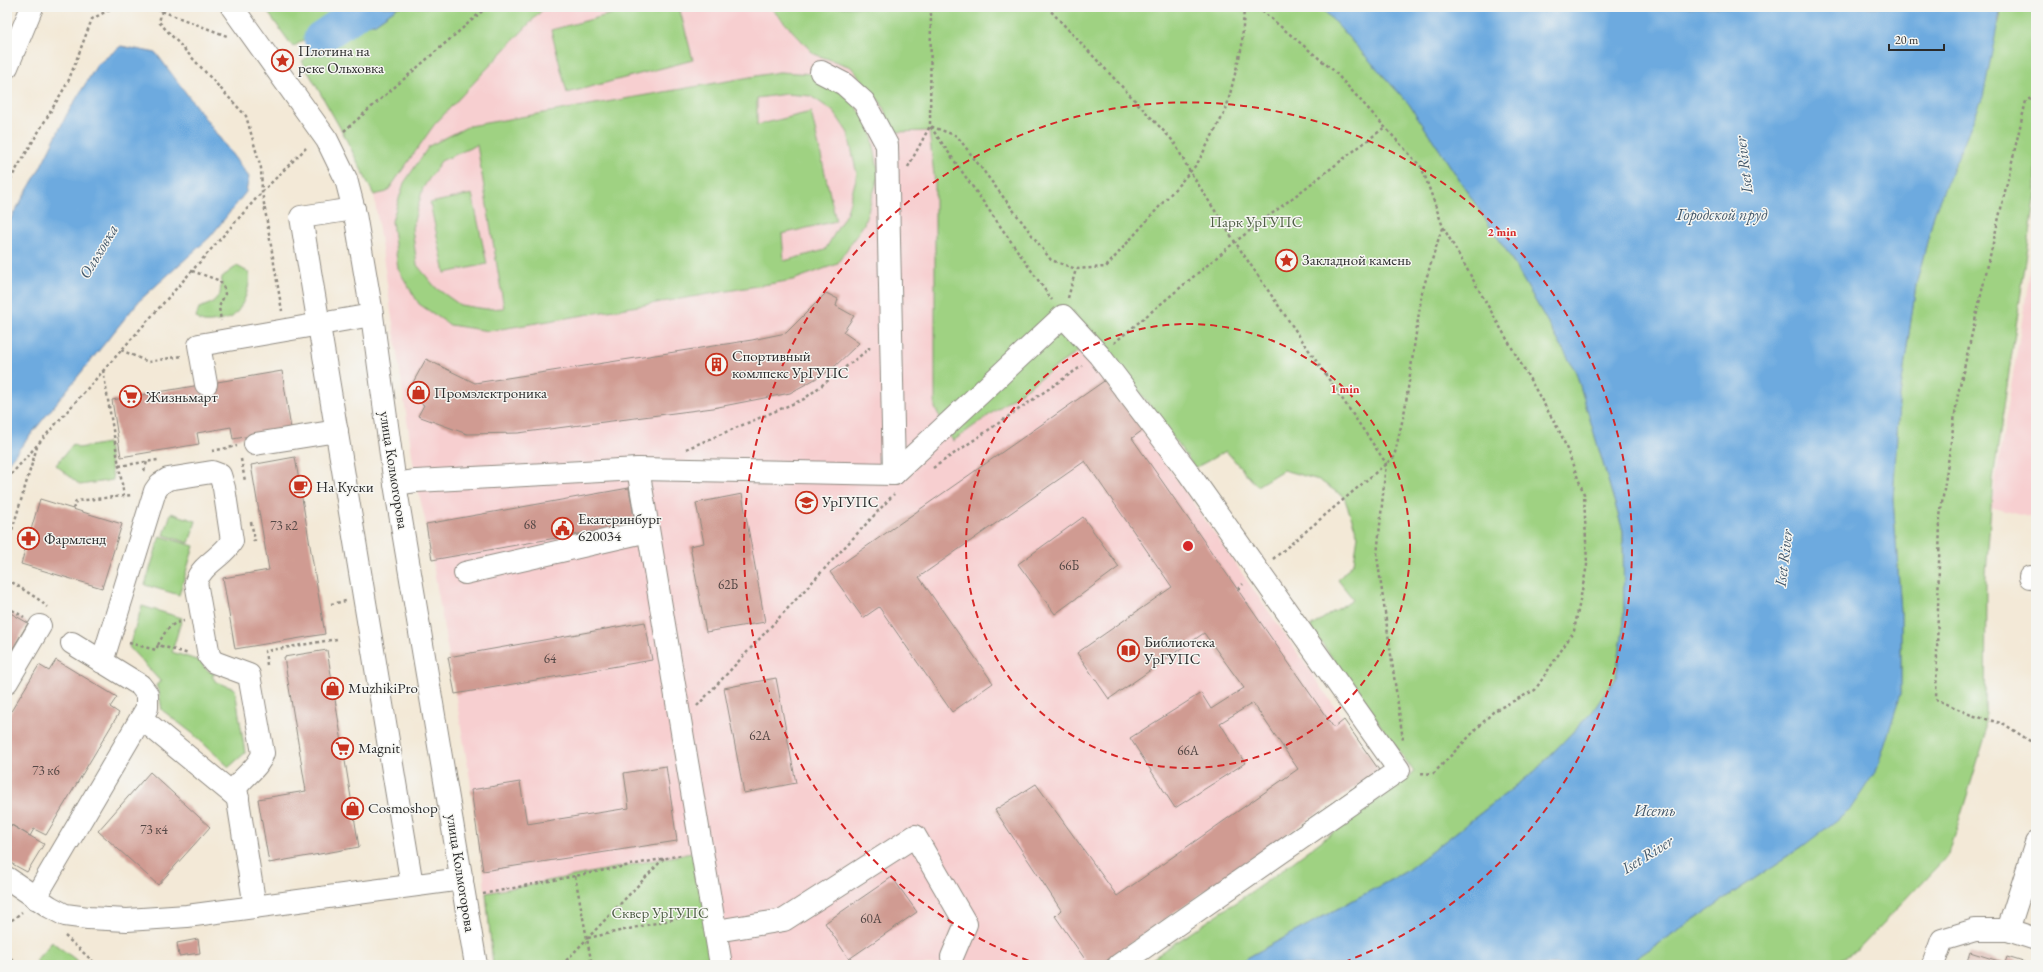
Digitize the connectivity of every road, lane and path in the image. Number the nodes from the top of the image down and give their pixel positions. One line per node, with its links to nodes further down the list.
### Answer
1 (32, 7): 12 (street)
2 (114, 7): 20 (path)
3 (151, 7): 10 (path)
4 (232, 7): 22 (street, улица Колмогорова)
5 (487, 7): 17 (path)
6 (931, 7): 15 (path)
7 (1047, 7): 19 (path)
8 (1244, 7): 19 (path)
9 (1257, 7): 16 (path)
10 (162, 11): 11 (path); 21 (path)
11 (229, 37)
12 (7, 67)
13 (821, 72): 47 (street)
14 (2036, 95): 71 (path)
15 (930, 126): 25 (path); 28 (path)
16 (1385, 127): 23 (path); 24 (path)
17 (338, 135)
18 (306, 148): 21 (path)
19 (1189, 170): 24 (path); 25 (path)
20 (7, 185)
21 (262, 192): 26 (path); 30 (path)
22 (354, 208): 27 (street, улица Колмогорова); 29 (street)
23 (1442, 227): 42 (path); 72 (path)
24 (1236, 242): 34 (path); 42 (path)
25 (1076, 269): 28 (path)
26 (192, 271): 31 (path); 33 (path)
27 (372, 316): 29 (street); 46 (street, улица Колмогорова)
28 (1063, 316): 34 (street); 47 (street)
29 (319, 324): 30 (street); 38 (street)
30 (285, 330): 31 (street)
31 (224, 340): 37 (street)
32 (869, 349): 41 (path)
33 (121, 350): 35 (path); 36 (path)
34 (1099, 355): 44 (path); 53 (street)
35 (148, 362)
36 (103, 370): 39 (path); 49 (path)
37 (200, 385)
38 (337, 431): 40 (street); 79 (street)
39 (38, 444): 45 (path); 52 (path)
40 (255, 444)
41 (681, 451)
42 (1386, 463): 53 (path); 70 (path)
43 (638, 469): 46 (street); 47 (street); 51 (street)
44 (928, 471)
45 (7, 479)
46 (396, 484): 80 (street, улица Колмогорова)
47 (894, 484): 69 (path)
48 (137, 495): 49 (path)
49 (124, 496): 50 (path)
50 (74, 510)
51 (648, 531): 54 (street); 69 (street)
52 (7, 547)
53 (1259, 571): 57 (path); 94 (street)
54 (465, 573)
55 (7, 579): 56 (path)
56 (21, 589)
57 (1238, 589)
58 (202, 618): 60 (street); 64 (path); 65 (street)
59 (40, 626): 67 (street)
60 (110, 637): 64 (path); 66 (street)
61 (336, 639): 62 (path)
62 (326, 641)
63 (72, 643): 66 (street)
64 (158, 645): 65 (path)
65 (209, 656): 73 (street)
66 (102, 662): 68 (street)
67 (7, 682)
68 (142, 719): 73 (street); 81 (street)
69 (681, 724): 75 (street)
70 (1403, 741)
71 (2036, 745)
72 (1414, 772)
73 (238, 798): 82 (street)
74 (2036, 843): 84 (street)
75 (702, 851): 76 (path); 83 (street)
76 (664, 858): 77 (path); 85 (path)
77 (576, 876): 80 (path); 85 (path)
78 (7, 878): 81 (street)
79 (412, 885): 80 (street); 82 (street)
80 (463, 888): 90 (street, улица Колмогорова)
81 (35, 898): 82 (street)
82 (255, 907)
83 (714, 921): 85 (path); 88 (street); 93 (street)
84 (2008, 930): 86 (street); 95 (street)
85 (587, 938): 91 (path); 92 (path)
86 (2036, 939)
87 (7, 953): 89 (path)
88 (952, 957)
89 (16, 965)
90 (476, 965)
91 (562, 965)
92 (592, 965)
93 (721, 965)
94 (1119, 965)
95 (1933, 965)

